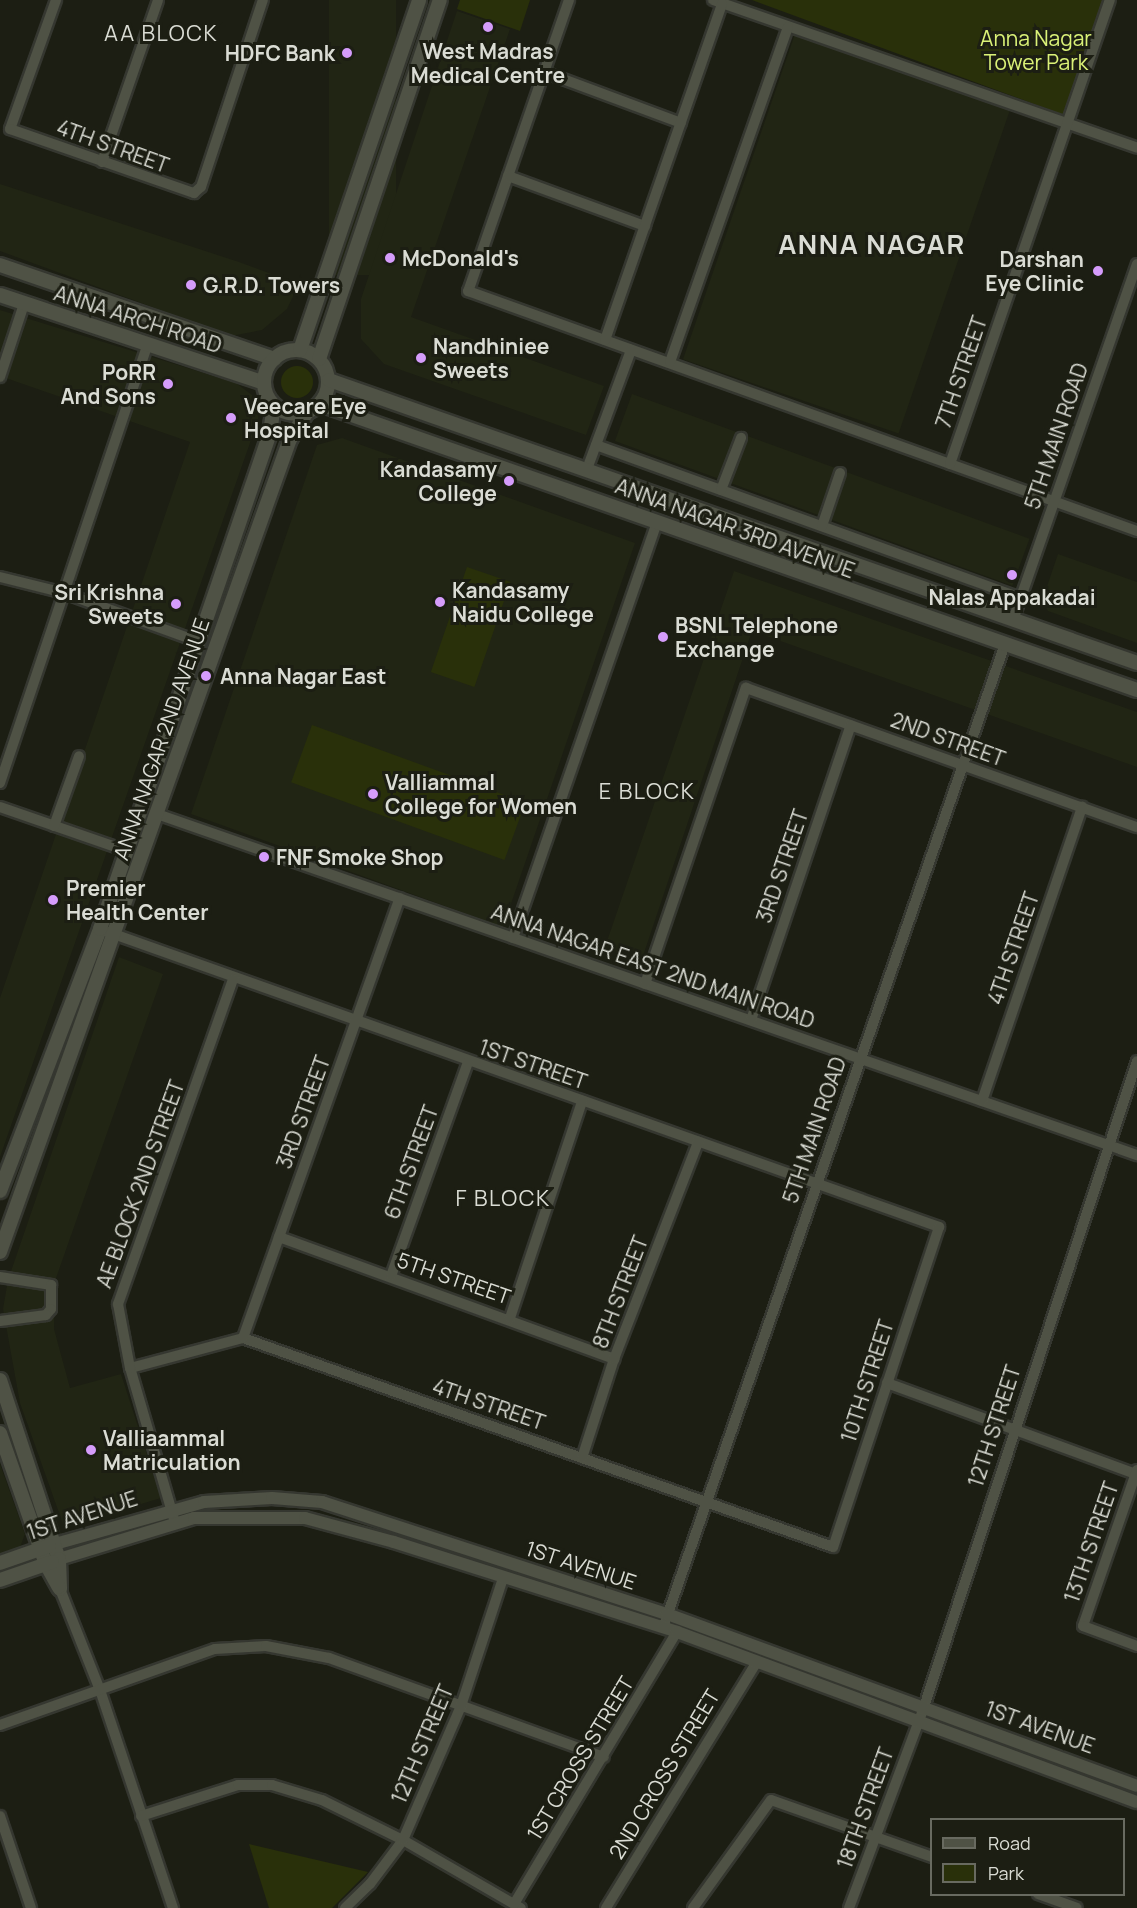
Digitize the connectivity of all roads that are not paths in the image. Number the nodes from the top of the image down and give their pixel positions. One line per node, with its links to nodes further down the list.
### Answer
1 (56, 0): 14 (street, 4TH STREET)
2 (158, 0): 14 (street)
3 (263, 0): 14 (street, 4TH STREET)
4 (419, 0): 23 (main road)
5 (440, 0): 27 (main road)
6 (569, 0): 10 (street)
7 (1110, 0): 12 (street, 7TH STREET)
8 (718, 2): 9 (street); 11 (street)
9 (788, 27): 12 (street); 28 (street)
10 (544, 72): 11 (street); 15 (street)
11 (681, 123): 16 (street)
12 (1068, 124): 13 (street); 37 (street, 7TH STREET)
13 (1137, 148)
14 (102, 162)
15 (508, 176): 16 (street); 21 (street)
16 (645, 226): 21 (street)
17 (1137, 264): 41 (street, 5TH MAIN ROAD)
18 (0, 265): 25 (main road)
19 (0, 295): 20 (main road, ANNA ARCH ROAD)
20 (24, 304): 22 (main road, ANNA ARCH ROAD); 29 (street)
21 (605, 340): 24 (street)
22 (147, 345): 31 (main road, ANNA ARCH ROAD); 46 (street)
23 (300, 350): 26 (main road); 27 (main road)
24 (631, 350): 28 (street); 36 (street)
25 (260, 354): 26 (main road); 31 (main road)
26 (273, 359): 31 (main road)
27 (319, 359): 30 (main road)
28 (670, 362): 37 (street)
29 (0, 377)
30 (329, 380): 32 (main road); 38 (main road, ANNA NAGAR 3RD AVENUE)
31 (258, 381): 33 (main road)
32 (320, 404): 34 (main road); 42 (main road, ANNA NAGAR 3RD AVENUE)
33 (274, 405): 34 (main road); 49 (main road, ANNA NAGAR 2ND AVENUE)
34 (308, 412): 59 (main road, ANNA NAGAR 2ND AVENUE)
35 (741, 438): 40 (street)
36 (596, 445): 38 (street); 40 (street)
37 (950, 464): 41 (street)
38 (587, 469): 48 (main road, ANNA NAGAR 3RD AVENUE)
39 (840, 473): 43 (street)
40 (721, 490): 43 (street)
41 (1054, 501): 44 (street); 47 (street, 5TH MAIN ROAD)
42 (657, 521): 50 (main road, ANNA NAGAR 3RD AVENUE); 66 (street)
43 (822, 526): 47 (street)
44 (1137, 531)
45 (0, 577): 46 (street)
46 (64, 593): 49 (street); 56 (street)
47 (1021, 598): 48 (street, 5TH MAIN ROAD)
48 (1013, 620): 51 (main road, ANNA NAGAR 3RD AVENUE)
49 (199, 642): 62 (main road, ANNA NAGAR 2ND AVENUE)
50 (1004, 646): 52 (main road, ANNA NAGAR 3RD AVENUE); 55 (street, 5TH MAIN ROAD)
51 (1137, 663)
52 (1137, 690)
53 (851, 725): 55 (street, 2ND STREET); 68 (street, 2ND STREET); 69 (street, 3RD STREET)
54 (79, 756): 60 (street)
55 (962, 765): 58 (street, 2ND STREET); 71 (street, 5TH MAIN ROAD)
56 (0, 783)
57 (0, 807): 60 (street)
58 (1082, 807): 61 (street, 2ND STREET); 75 (street, 4TH STREET)
59 (157, 814): 63 (street, ANNA NAGAR EAST 2ND MAIN ROAD); 65 (main road, ANNA NAGAR 2ND AVENUE)
60 (54, 826): 62 (street)
61 (1137, 827)
62 (127, 851): 64 (main road, ANNA NAGAR 2ND AVENUE)
63 (399, 898): 66 (street, ANNA NAGAR EAST 2ND MAIN ROAD); 70 (street, 3RD STREET)
64 (100, 929): 65 (street, 1ST STREET); 80 (main road, ANNA NAGAR 2ND AVENUE)
65 (115, 934): 67 (street, 1ST STREET); 83 (main road, ANNA NAGAR 2ND AVENUE)
66 (513, 938): 68 (street, ANNA NAGAR EAST 2ND MAIN ROAD)
67 (233, 979): 70 (street, 1ST STREET); 90 (street, AE BLOCK 2ND STREET)
68 (645, 984): 69 (street, ANNA NAGAR EAST 2ND MAIN ROAD)
69 (751, 1020): 71 (street, ANNA NAGAR EAST 2ND MAIN ROAD)
70 (356, 1022): 73 (street, 1ST STREET); 82 (street, 3RD STREET)
71 (860, 1058): 75 (street, ANNA NAGAR EAST 2ND MAIN ROAD); 79 (street, 5TH MAIN ROAD)
72 (1137, 1061): 77 (street)
73 (468, 1062): 74 (street, 1ST STREET); 84 (street, 6TH STREET)
74 (582, 1101): 76 (street, 1ST STREET); 86 (street)
75 (982, 1101): 77 (street, ANNA NAGAR EAST 2ND MAIN ROAD)
76 (698, 1142): 79 (street, 1ST STREET); 89 (street, 8TH STREET)
77 (1109, 1145): 78 (street, ANNA NAGAR EAST 2ND MAIN ROAD); 93 (street, 12TH STREET)
78 (1137, 1155)
79 (816, 1184): 81 (street, 1ST STREET); 97 (street, 5TH MAIN ROAD)
80 (0, 1191)
81 (939, 1227): 92 (street, 10TH STREET)
82 (279, 1237): 84 (street, 5TH STREET); 88 (street, 3RD STREET)
83 (0, 1252)
84 (391, 1276): 86 (street, 5TH STREET)
85 (0, 1277): 87 (street)
86 (510, 1318): 89 (street, 5TH STREET)
87 (0, 1321)
88 (243, 1338): 90 (street); 95 (street, 4TH STREET)
89 (615, 1359): 95 (street, 8TH STREET)
90 (130, 1368): 98 (street, AE BLOCK 2ND STREET)
91 (0, 1380): 99 (main road)
92 (887, 1383): 93 (street); 100 (street, 10TH STREET)
93 (1013, 1430): 96 (street); 115 (street, 12TH STREET)
94 (0, 1433): 101 (main road)
95 (582, 1458): 97 (street, 4TH STREET)
96 (1136, 1472): 111 (street, 13TH STREET)
97 (705, 1503): 100 (street, 4TH STREET); 108 (street, 5TH MAIN ROAD)
98 (173, 1515): 99 (street, 1ST AVENUE); 102 (street, 1ST AVENUE); 105 (street, 1ST AVENUE); 108 (street, 1ST AVENUE)
99 (55, 1544): 101 (main road, 1ST AVENUE); 102 (main road)
100 (833, 1547)
101 (40, 1549): 103 (main road, 1ST AVENUE); 104 (main road)
102 (59, 1559): 104 (main road, 1ST AVENUE); 107 (main road)
103 (0, 1563)
104 (46, 1564): 106 (main road, 1ST AVENUE); 107 (main road)
105 (503, 1578): 109 (street, 1ST AVENUE); 114 (street, 12TH STREET)
106 (0, 1580)
107 (60, 1589): 113 (street)
108 (667, 1614): 109 (street, 5TH MAIN ROAD); 115 (street, 1ST AVENUE)
109 (663, 1628): 110 (street, 1ST AVENUE)
110 (677, 1632): 112 (street, 1ST AVENUE); 118 (street, 1ST CROSS STREET)
111 (1137, 1646)
112 (757, 1662): 116 (street, 1ST AVENUE); 131 (street, 2ND CROSS STREET)
113 (100, 1690): 114 (street); 117 (street); 122 (street)
114 (461, 1706): 118 (street); 124 (street, 12TH STREET)
115 (924, 1707): 116 (street, 12TH STREET); 119 (street, 1ST AVENUE)
116 (918, 1721): 120 (street, 1ST AVENUE); 123 (street, 18TH STREET)
117 (0, 1725)
118 (604, 1757): 127 (street, 1ST CROSS STREET)
119 (1137, 1786)
120 (1137, 1802)
121 (0, 1816): 128 (street)
122 (141, 1816): 124 (street); 129 (street)
123 (874, 1837): 125 (street); 132 (street); 133 (street, 18TH STREET)
124 (403, 1840): 127 (street); 130 (street, 12TH STREET)
125 (930, 1856)
126 (1044, 1896): 134 (street)
127 (518, 1906)
128 (31, 1908)
129 (173, 1908)
130 (345, 1908)
131 (606, 1908)
132 (693, 1908)
133 (849, 1908)
134 (1077, 1908)

